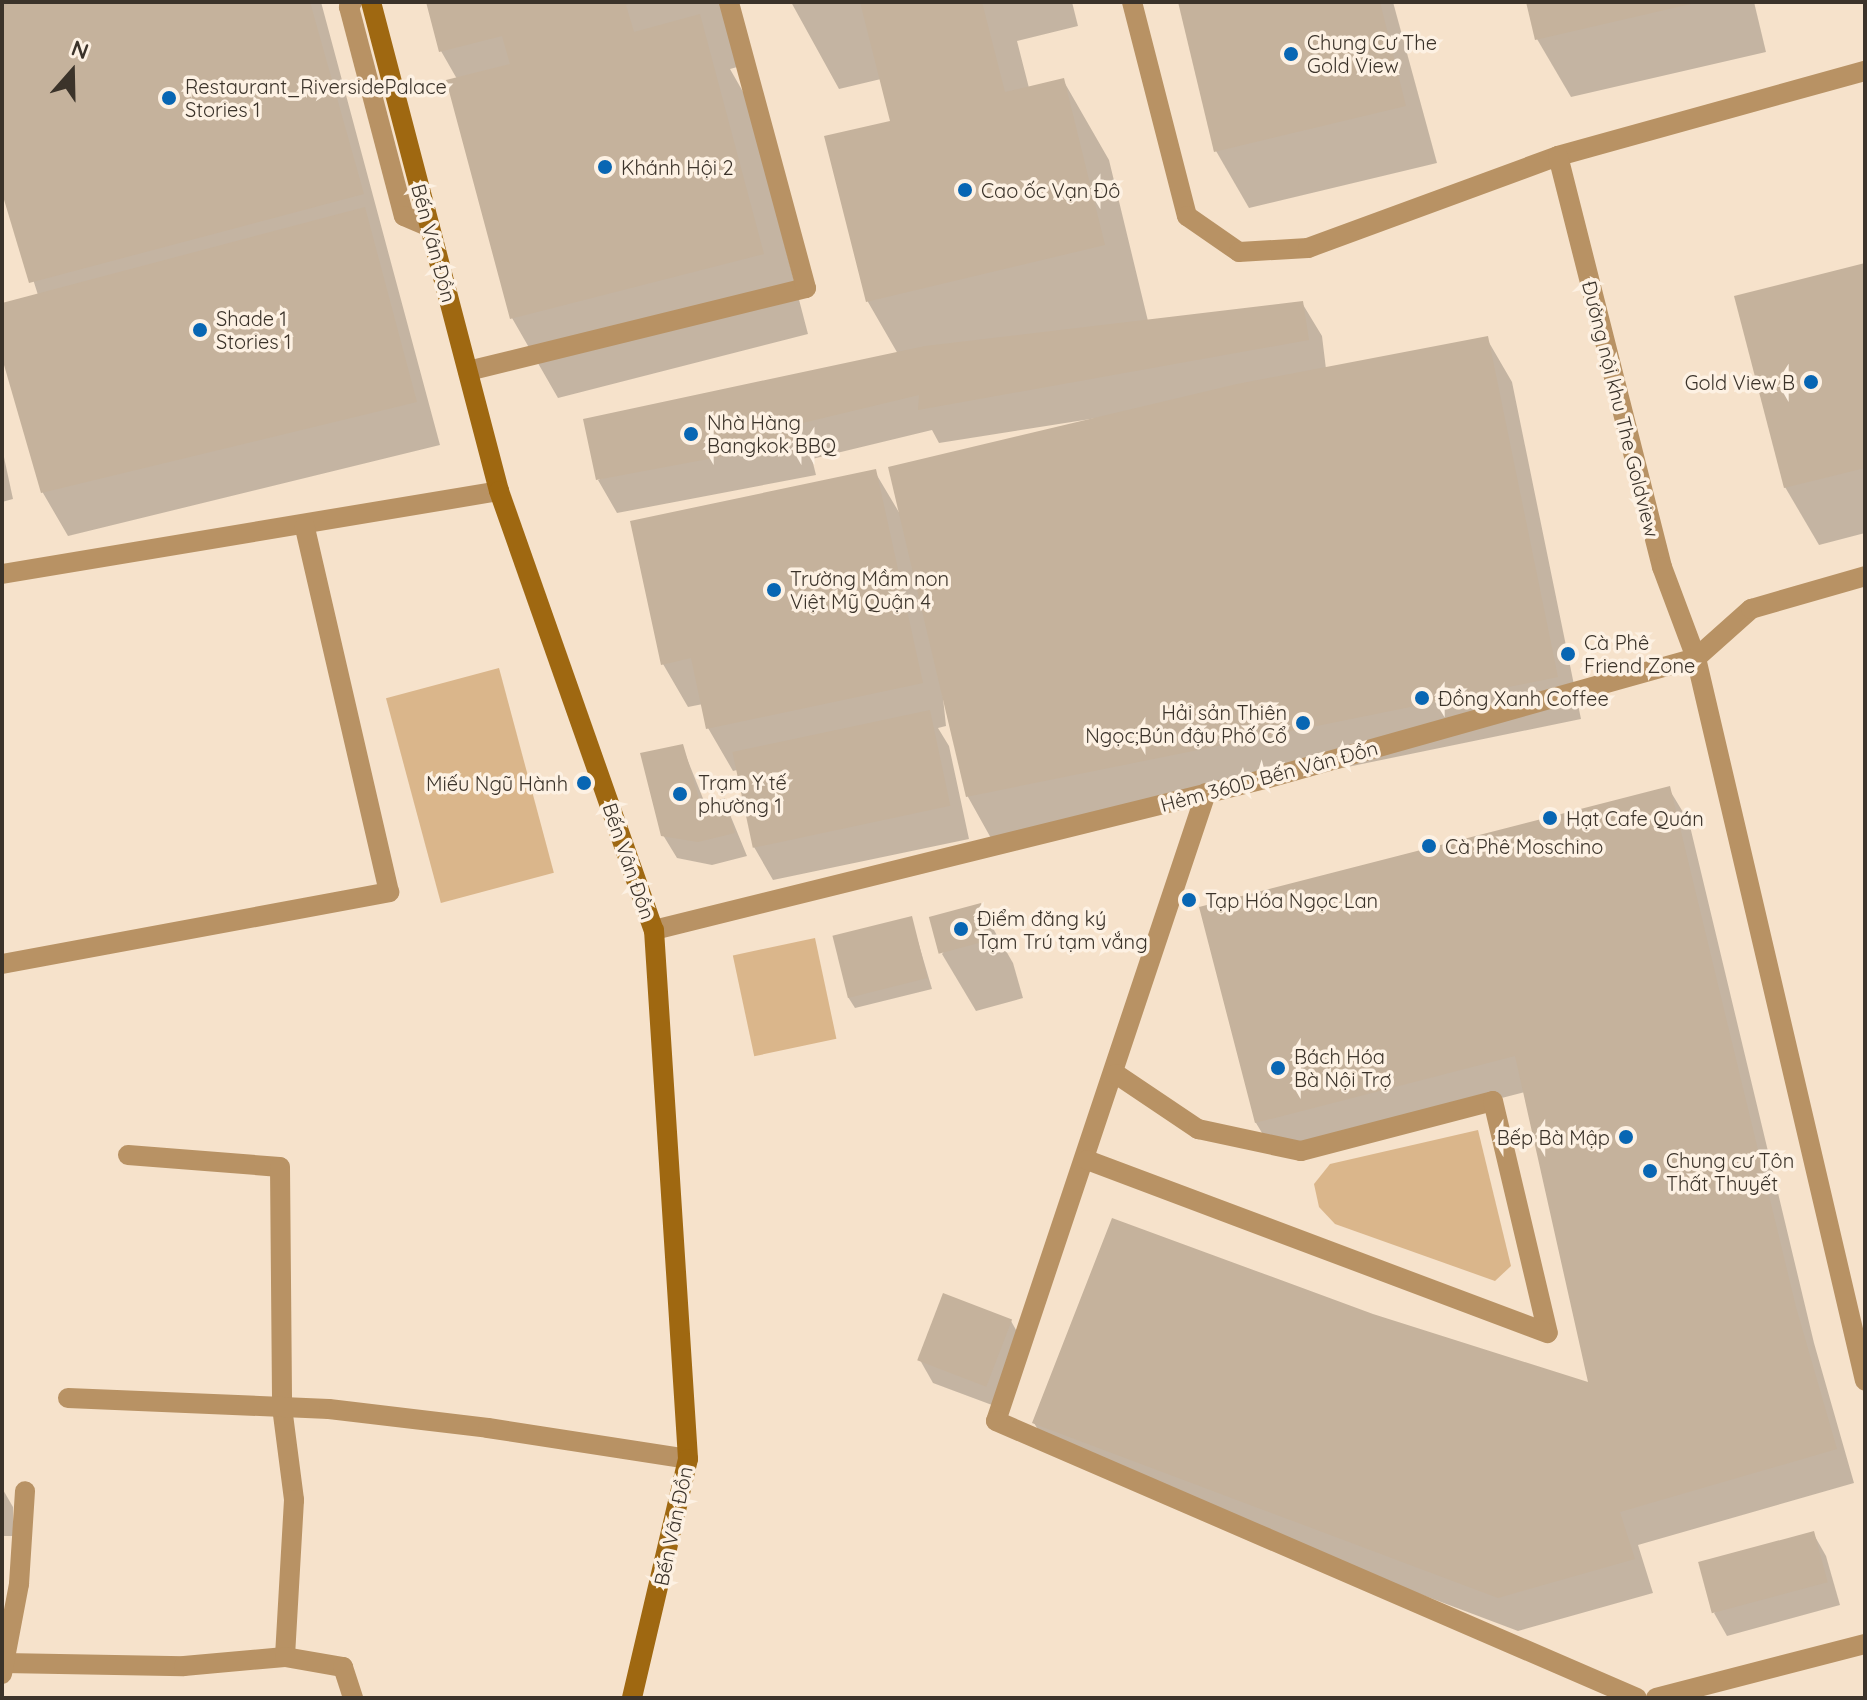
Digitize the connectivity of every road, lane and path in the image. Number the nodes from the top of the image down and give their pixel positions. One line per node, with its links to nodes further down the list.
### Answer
1 (352, 2): 7 (street)
2 (371, 2): 7 (main road, Bến Vân Đồn)
3 (729, 2): 8 (street)
4 (1132, 2): 6 (street)
5 (1865, 71): 6 (street)
6 (1558, 156): 13 (street, Đường nội khu The Goldview)
7 (430, 227): 8 (main road, Bến Vân Đồn)
8 (468, 371): 9 (main road, Bến Vân Đồn)
9 (499, 491): 10 (street); 15 (main road, Bến Vân Đồn)
10 (305, 527): 11 (street); 16 (street)
11 (2, 574)
12 (1865, 576): 13 (street, Hẻm 360D Bến Vân Đồn)
13 (1696, 658): 14 (street, Hẻm 360D Bến Vân Đồn); 20 (street, Đường nội khu The Goldview)
14 (1206, 793): 15 (street, Hẻm 360D Bến Vân Đồn); 17 (street)
15 (654, 930): 23 (main road, Bến Vân Đồn)
16 (2, 964)
17 (1116, 1074): 19 (street); 19 (street)
18 (128, 1155): 22 (street)
19 (1087, 1160): 30 (street)
20 (1865, 1381)
21 (68, 1398): 22 (street)
22 (282, 1407): 23 (street); 26 (street)
23 (688, 1459): 29 (main road, Bến Vân Đồn)
24 (25, 1491): 27 (street)
25 (1865, 1644): 31 (street)
26 (285, 1657): 27 (street); 28 (street)
27 (3, 1668)
28 (353, 1698)
29 (632, 1698)
30 (1637, 1698)
31 (1656, 1698)

